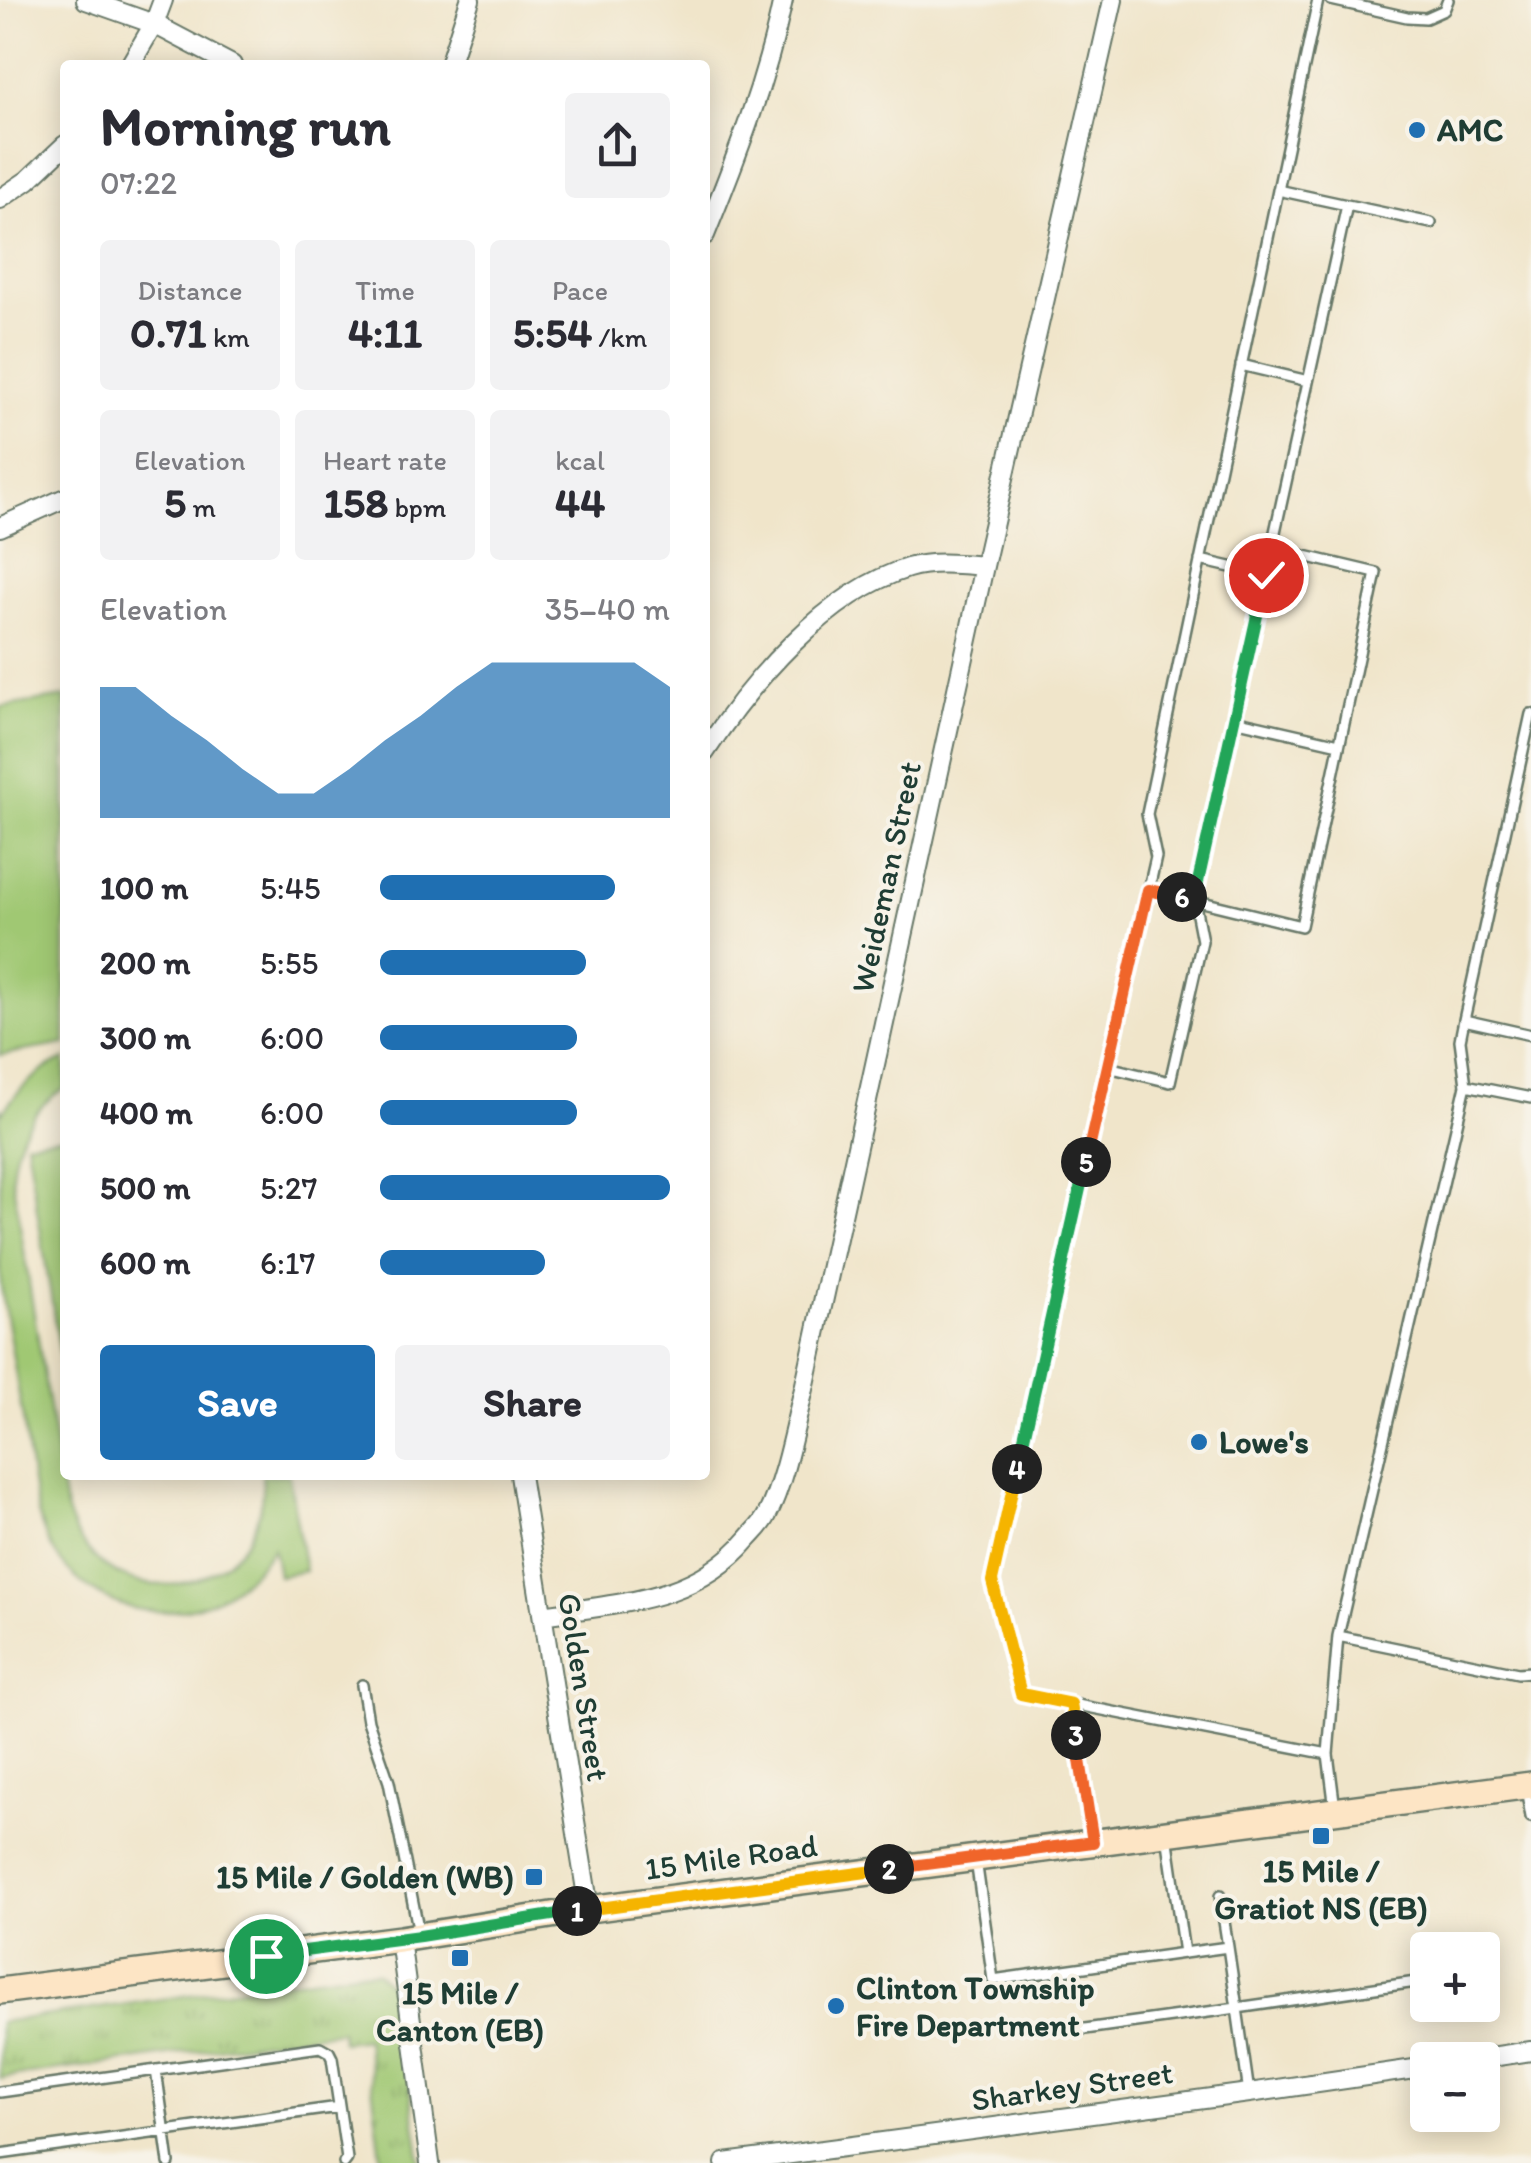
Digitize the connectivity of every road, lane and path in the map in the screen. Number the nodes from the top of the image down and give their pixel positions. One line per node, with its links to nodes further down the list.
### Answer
1 (86, 0): 9 (street)
2 (163, 0): 9 (street)
3 (470, 0): 12 (street)
4 (783, 0): 17 (street)
5 (1113, 0): 25 (street, Weideman Street)
6 (1318, 0): 14 (lane)
7 (1332, 0): 8 (lane)
8 (1448, 0)
9 (154, 24): 10 (street); 11 (street)
10 (133, 60)
11 (222, 60)
12 (450, 60)
13 (60, 150): 15 (street)
14 (1278, 190): 16 (lane); 19 (lane)
15 (0, 199)
16 (1347, 205): 18 (lane); 20 (lane)
17 (710, 223)
18 (1431, 224)
19 (1241, 364): 20 (lane); 24 (lane)
20 (1308, 380): 23 (lane)
21 (60, 500): 22 (street)
22 (0, 527)
23 (1271, 548): 26 (lane); 29 (lane)
24 (1200, 560): 26 (lane); 31 (lane)
25 (984, 566): 30 (street); 39 (street, Weideman Street)
26 (1266, 575): 28 (lane)
27 (1531, 714): 33 (lane)
28 (1234, 720): 29 (lane); 32 (lane)
29 (1339, 744): 32 (lane)
30 (710, 745)
31 (1148, 890): 32 (lane); 35 (lane)
32 (1194, 900): 35 (lane)
33 (1464, 1020): 34 (lane); 36 (lane)
34 (1531, 1035)
35 (1108, 1067): 43 (lane)
36 (1466, 1085): 37 (lane); 40 (lane)
37 (1531, 1098)
38 (521, 1480): 39 (street, Golden Street)
39 (542, 1615): 52 (street, Golden Street)
40 (1338, 1636): 41 (lane); 44 (lane)
41 (1531, 1672)
42 (362, 1686): 53 (lane)
43 (1071, 1704): 44 (lane); 49 (lane)
44 (1328, 1754): 46 (lane)
45 (1528, 1785): 46 (main road, 15 Mile Road); 47 (lane)
46 (1335, 1810): 48 (main road, 15 Mile Road)
47 (1531, 1817)
48 (1166, 1832): 49 (main road, 15 Mile Road); 55 (lane)
49 (1093, 1842): 50 (main road, 15 Mile Road)
50 (976, 1858): 52 (main road, 15 Mile Road); 55 (lane)
51 (1220, 1896): 54 (lane)
52 (589, 1909): 53 (main road, 15 Mile Road)
53 (410, 1937): 57 (main road, 15 Mile Road); 71 (street)
54 (1228, 1947): 55 (lane); 58 (lane)
55 (1184, 1954)
56 (1410, 1983): 58 (lane)
57 (0, 1991)
58 (1236, 2008): 59 (lane); 65 (lane)
59 (1086, 2029)
60 (1531, 2050): 61 (street)
61 (1500, 2055)
62 (156, 2070): 64 (lane); 66 (lane); 67 (lane)
63 (1410, 2070): 65 (street, Sharkey Street)
64 (0, 2092)
65 (1248, 2093): 72 (street, Sharkey Street)
66 (339, 2107): 67 (lane); 70 (lane)
67 (164, 2132): 68 (lane); 69 (lane)
68 (0, 2154)
69 (169, 2163)
70 (344, 2163)
71 (430, 2163)
72 (725, 2163)

